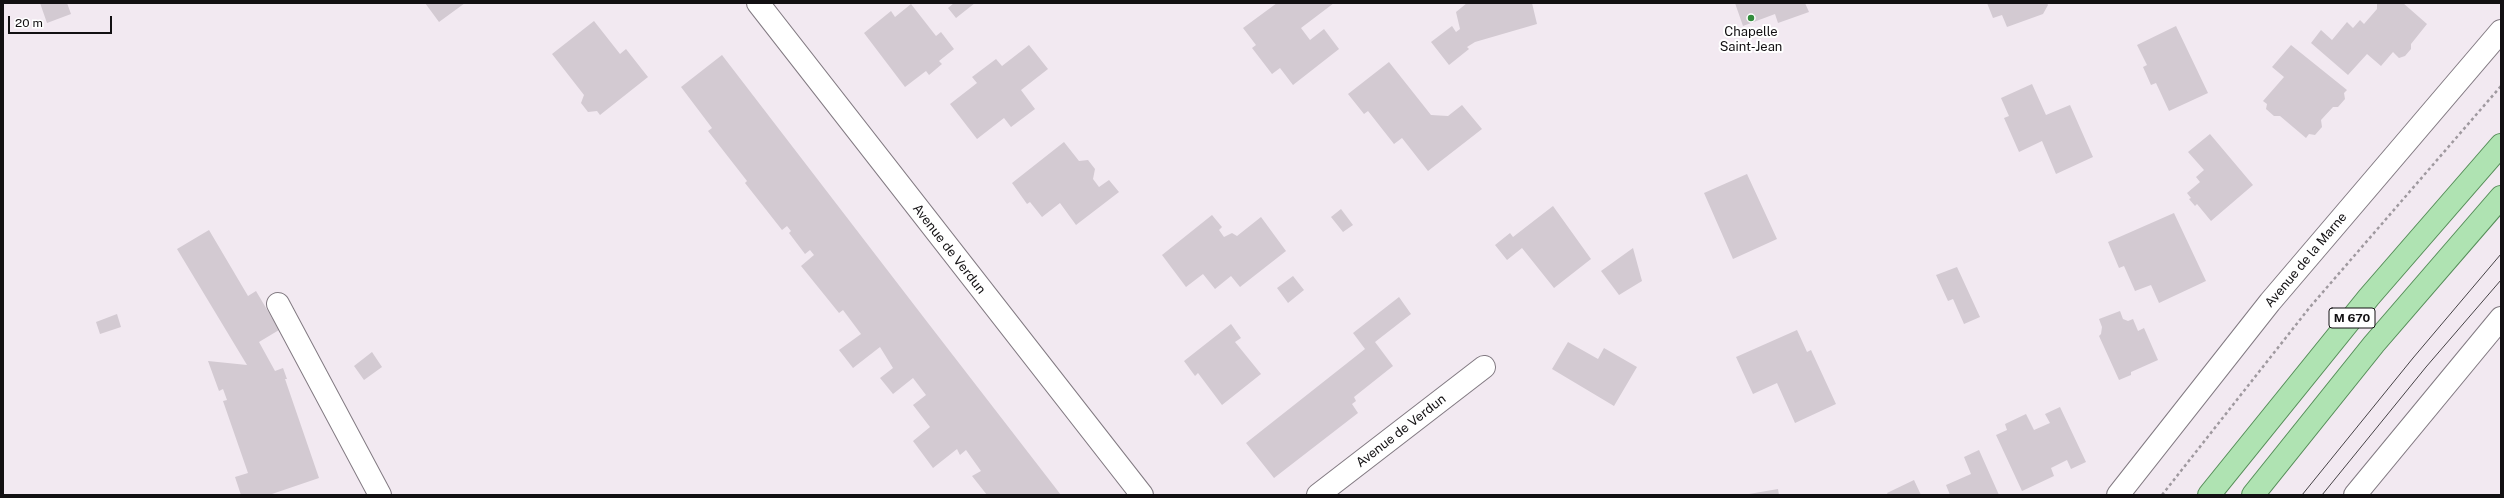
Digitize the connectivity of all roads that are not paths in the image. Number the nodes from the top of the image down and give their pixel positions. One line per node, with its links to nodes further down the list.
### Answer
1 (758, 3): 9 (street, Avenue de Verdun)
2 (2501, 31): 11 (street, Avenue de la Marne)
3 (2501, 145): 12 (main road, M 670)
4 (2501, 196): 13 (main road, M 670)
5 (278, 304): 8 (street)
6 (2501, 318): 14 (street)
7 (1484, 367): 10 (street, Avenue de Verdun)
8 (380, 495)
9 (1142, 495)
10 (1318, 495)
11 (2118, 495)
12 (2209, 495)
13 (2253, 495)
14 (2355, 495)

